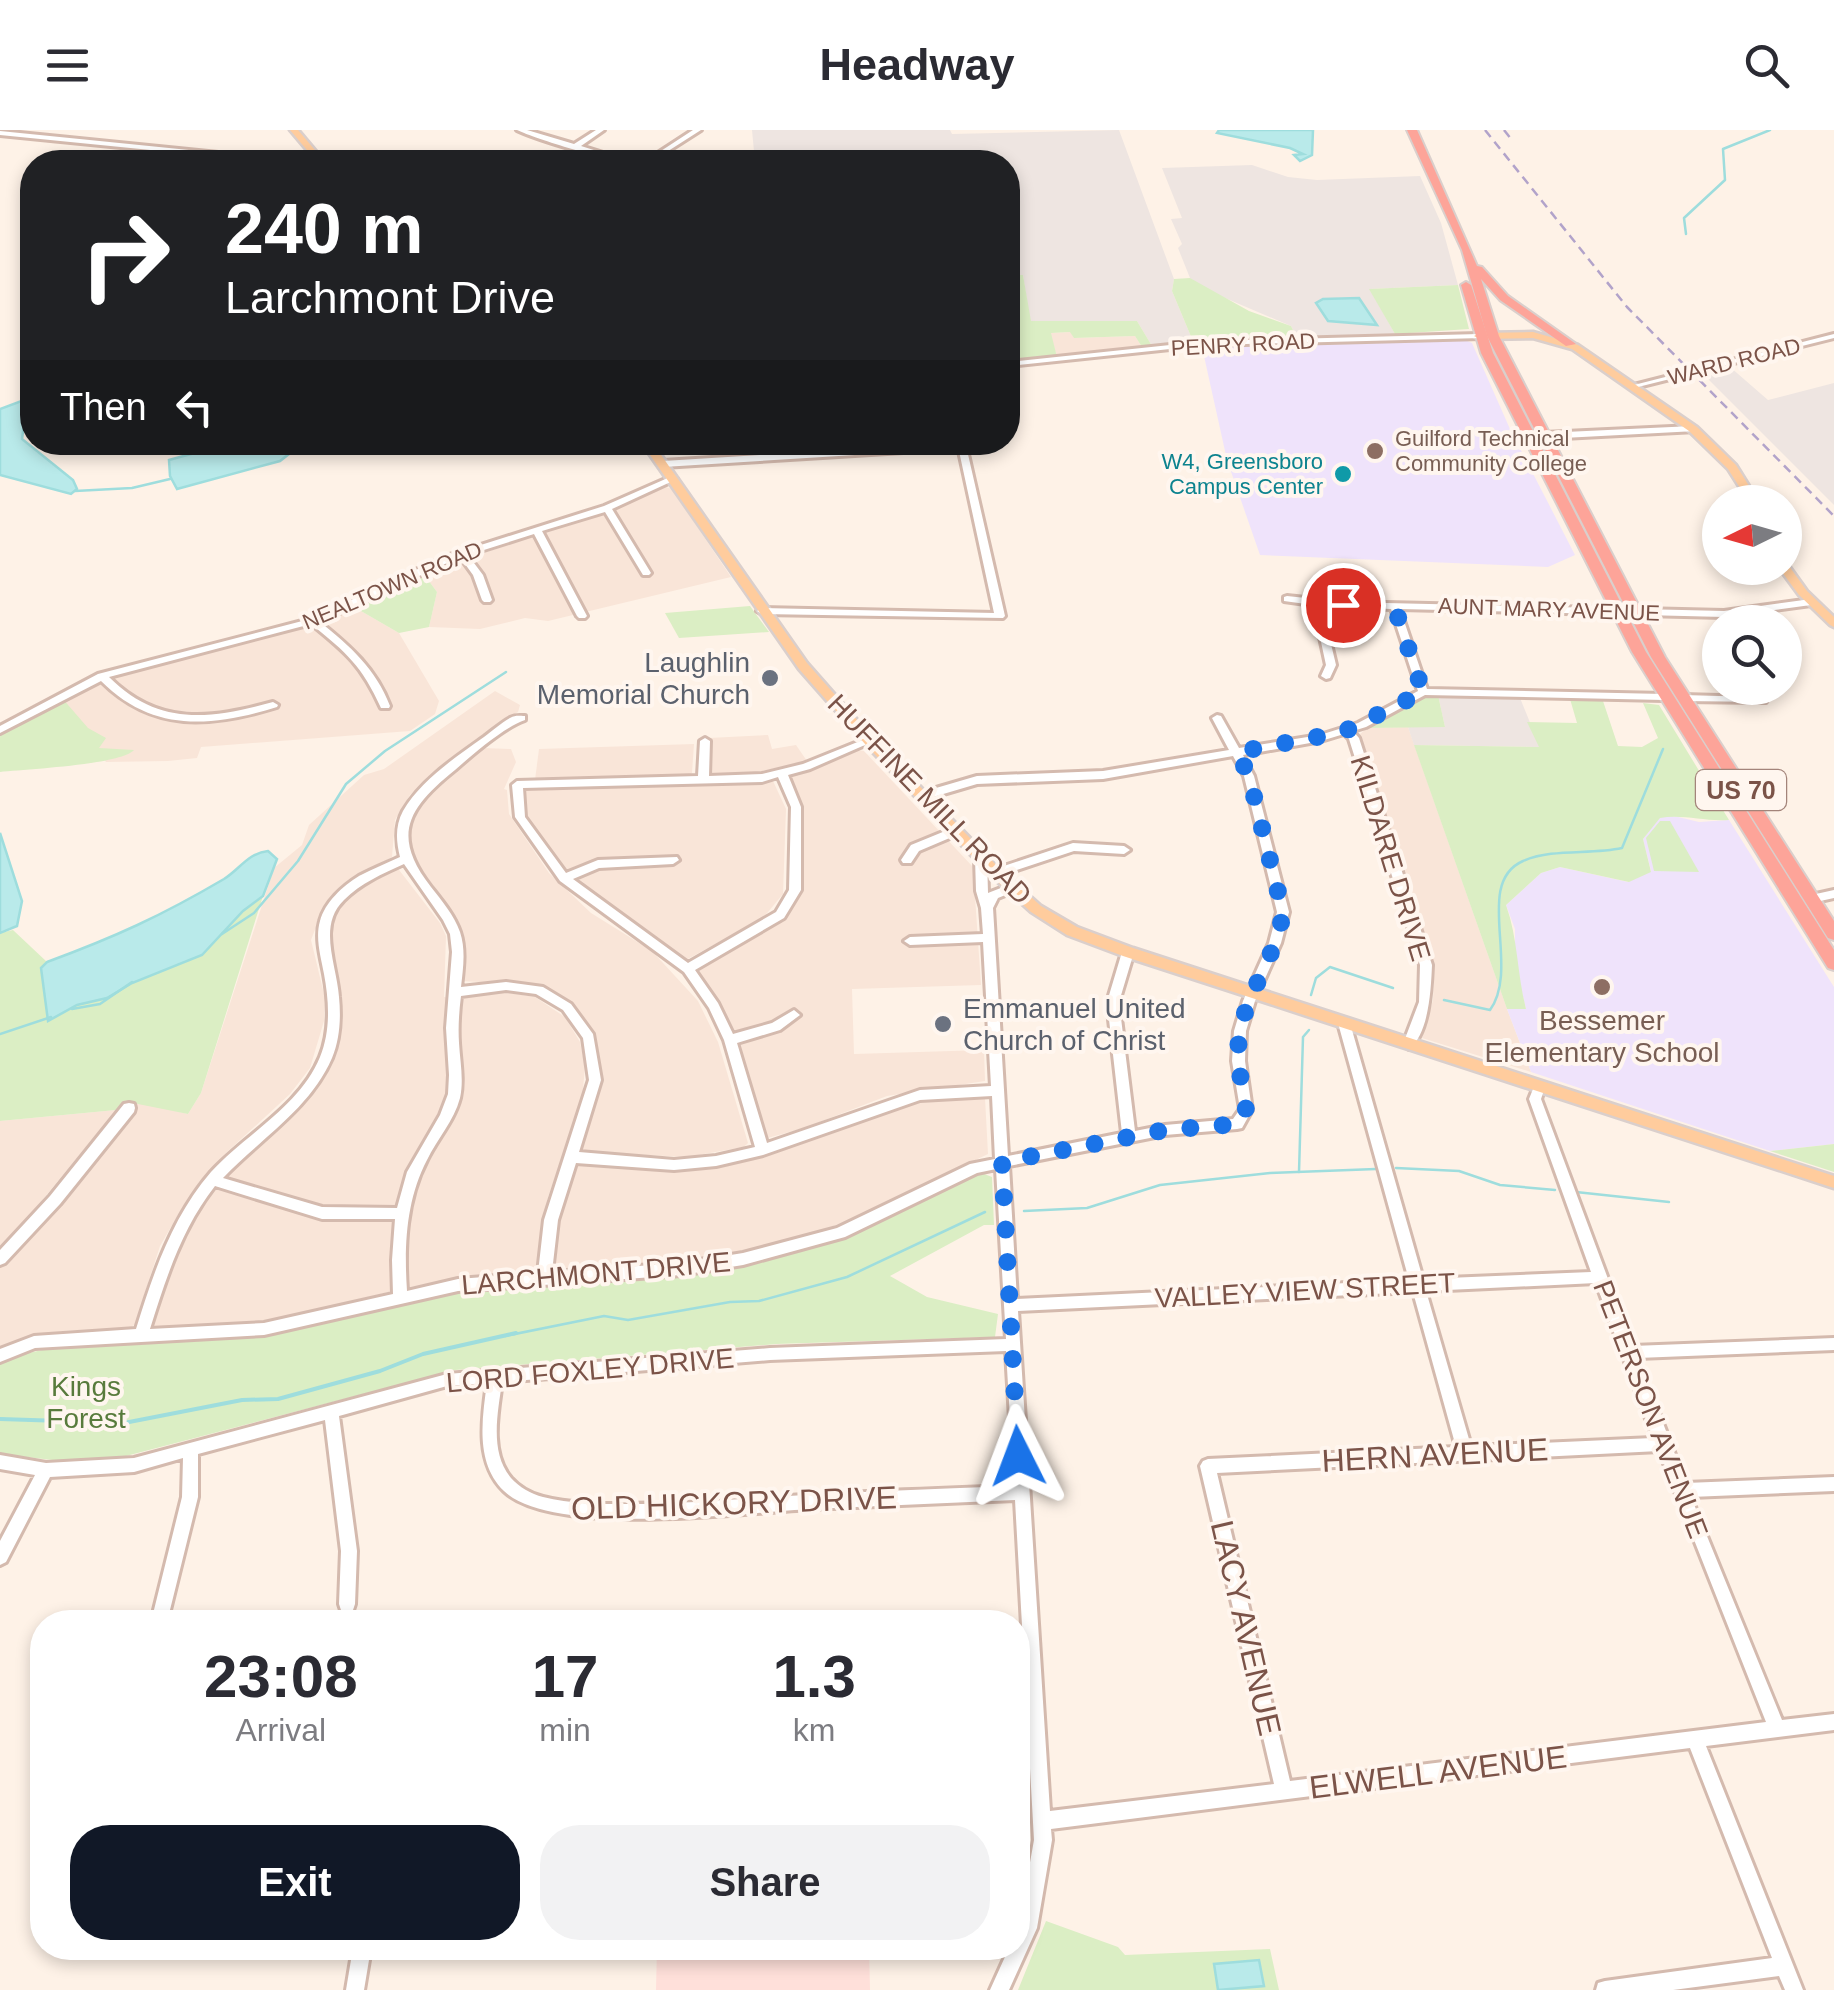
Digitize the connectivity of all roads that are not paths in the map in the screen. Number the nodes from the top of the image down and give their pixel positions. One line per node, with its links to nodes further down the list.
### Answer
1 (520, 130): 6 (street)
2 (601, 130): 6 (street)
3 (698, 130): 9 (street)
4 (1412, 130): 10 (highway, US 70)
5 (0, 133): 7 (street)
6 (574, 147): 8 (street)
7 (168, 150)
8 (585, 150)
9 (666, 150)
10 (1452, 222): 11 (highway, US 70); 12 (highway, US 70)
11 (1468, 250): 12 (highway, US 70); 14 (highway)
12 (1488, 336): 14 (main road); 15 (main road); 16 (street, PENRY ROAD); 18 (highway, US 70); 21 (highway, US 70)
13 (1834, 336): 17 (street, WARD ROAD)
14 (1570, 344): 15 (main road)
15 (1583, 353): 17 (main road)
16 (1020, 363)
17 (1634, 386): 19 (main road)
18 (1508, 393): 20 (highway, US 70); 21 (highway)
19 (1694, 429): 21 (street); 27 (main road)
20 (1527, 434): 28 (highway); 41 (highway, US 70)
21 (1544, 436): 28 (highway, US 70)
22 (656, 455): 25 (main road, HUFFINE MILL ROAD)
23 (820, 455): 25 (street)
24 (964, 455): 40 (street)
25 (663, 464): 26 (main road, HUFFINE MILL ROAD)
26 (673, 479): 29 (street, NEALTOWN ROAD); 40 (main road, HUFFINE MILL ROAD)
27 (1743, 485)
28 (1577, 498): 41 (highway, US 70)
29 (607, 508): 30 (street, NEALTOWN ROAD); 32 (street)
30 (537, 530): 31 (street, NEALTOWN ROAD); 42 (street)
31 (462, 553): 35 (street); 44 (street, NEALTOWN ROAD)
32 (646, 573)
33 (1798, 585): 36 (main road)
34 (1287, 599): 37 (street, AUNT MARY AVENUE)
35 (488, 600)
36 (1811, 602): 39 (street, AUNT MARY AVENUE); 45 (main road)
37 (1317, 603): 38 (street, AUNT MARY AVENUE); 47 (street)
38 (1394, 605): 41 (street, AUNT MARY AVENUE); 48 (street)
39 (1795, 605)
40 (762, 611): 59 (main road, HUFFINE MILL ROAD)
41 (1626, 611): 43 (street, AUNT MARY AVENUE); 49 (highway, US 70); 50 (highway, US 70)
42 (582, 616)
43 (1702, 616)
44 (314, 621): 46 (street, NEALTOWN ROAD); 53 (street)
45 (1834, 622)
46 (102, 676): 52 (street); 56 (street, NEALTOWN ROAD)
47 (1326, 676)
48 (1423, 692): 49 (street); 57 (street)
49 (1664, 697): 80 (highway, US 70)
50 (1683, 698): 51 (street); 74 (highway, US 70)
51 (1702, 698)
52 (273, 705)
53 (385, 706)
54 (521, 718): 67 (street)
55 (1217, 718): 60 (street)
56 (0, 730)
57 (1348, 731): 60 (street); 87 (street, KILDARE DRIVE)
58 (704, 741): 62 (street)
59 (869, 741): 61 (street); 63 (main road, HUFFINE MILL ROAD)
60 (1237, 752): 63 (street); 83 (street)
61 (782, 774): 62 (street); 81 (street)
62 (702, 780): 71 (street)
63 (923, 796): 64 (main road, HUFFINE MILL ROAD)
64 (955, 831): 66 (main road, HUFFINE MILL ROAD); 69 (street)
65 (1124, 850): 70 (street)
66 (981, 858): 70 (main road, HUFFINE MILL ROAD); 75 (street)
67 (405, 859): 82 (street); 95 (street)
68 (673, 860): 71 (street)
69 (907, 860)
70 (996, 873): 72 (main road, HUFFINE MILL ROAD)
71 (564, 878): 81 (street)
72 (1011, 888): 75 (street); 79 (main road, HUFFINE MILL ROAD)
73 (1834, 894): 74 (street)
74 (1811, 899): 76 (highway, US 70)
75 (988, 908): 77 (street)
76 (1834, 934)
77 (989, 938): 78 (street); 89 (street)
78 (910, 940)
79 (1128, 952): 83 (main road, HUFFINE MILL ROAD); 91 (street)
80 (1834, 964)
81 (688, 969): 86 (street)
82 (454, 992): 93 (street); 97 (street)
83 (1255, 994): 85 (main road, HUFFINE MILL ROAD); 91 (street, LARCHMONT DRIVE)
84 (794, 1015): 86 (street)
85 (1344, 1023): 87 (main road, HUFFINE MILL ROAD); 101 (street)
86 (730, 1040): 92 (street)
87 (1408, 1044): 88 (main road, HUFFINE MILL ROAD)
88 (1539, 1087): 96 (main road, HUFFINE MILL ROAD); 99 (street, PETERSON AVENUE)
89 (998, 1092): 92 (street); 94 (street)
90 (129, 1108): 98 (street)
91 (1129, 1136): 94 (street, LARCHMONT DRIVE)
92 (762, 1150): 93 (street)
93 (570, 1157): 100 (street)
94 (1002, 1162): 100 (street, LARCHMONT DRIVE); 103 (street)
95 (213, 1180): 97 (street); 104 (street)
96 (1834, 1182)
97 (401, 1214): 102 (street)
98 (0, 1259)
99 (1600, 1277): 101 (street, VALLEY VIEW STREET); 107 (street, PETERSON AVENUE)
100 (544, 1279): 102 (street, LARCHMONT DRIVE)
101 (1418, 1283): 103 (street, VALLEY VIEW STREET); 113 (street)
102 (400, 1296): 104 (street, LARCHMONT DRIVE)
103 (1010, 1304): 105 (street)
104 (142, 1336): 108 (street, LARCHMONT DRIVE)
105 (1011, 1344): 109 (street, LORD FOXLEY DRIVE); 119 (street)
106 (1834, 1344): 107 (street)
107 (1630, 1352): 111 (street, PETERSON AVENUE)
108 (0, 1356)
109 (495, 1377): 110 (street, LORD FOXLEY DRIVE); 119 (street, OLD HICKORY DRIVE)
110 (331, 1412): 112 (street, LORD FOXLEY DRIVE); 121 (street)
111 (1662, 1444): 113 (street, HERN AVENUE); 118 (street, PETERSON AVENUE)
112 (191, 1449): 116 (street, LORD FOXLEY DRIVE); 122 (street)
113 (1465, 1453): 115 (street, HERN AVENUE)
114 (0, 1462): 116 (street, LORD FOXLEY DRIVE)
115 (1208, 1466): 128 (street, LACY AVENUE)
116 (46, 1470): 120 (street)
117 (1834, 1484): 118 (street)
118 (1680, 1490): 126 (street, PETERSON AVENUE)
119 (1020, 1494): 123 (street)
120 (0, 1557)
121 (347, 1604)
122 (162, 1610)
123 (1028, 1610)
124 (1030, 1636): 129 (street)
125 (1834, 1722): 126 (street, ELWELL AVENUE)
126 (1777, 1729): 127 (street, ELWELL AVENUE)
127 (1695, 1739): 128 (street, ELWELL AVENUE); 133 (street)
128 (1284, 1791): 129 (street, ELWELL AVENUE)
129 (1043, 1821): 130 (street)
130 (1030, 1918)
131 (360, 1960): 134 (street)
132 (1014, 1960): 135 (street)
133 (1784, 1966): 136 (street); 137 (street)
134 (355, 1990)
135 (1000, 1990)
136 (1604, 1990)
137 (1794, 1990)

